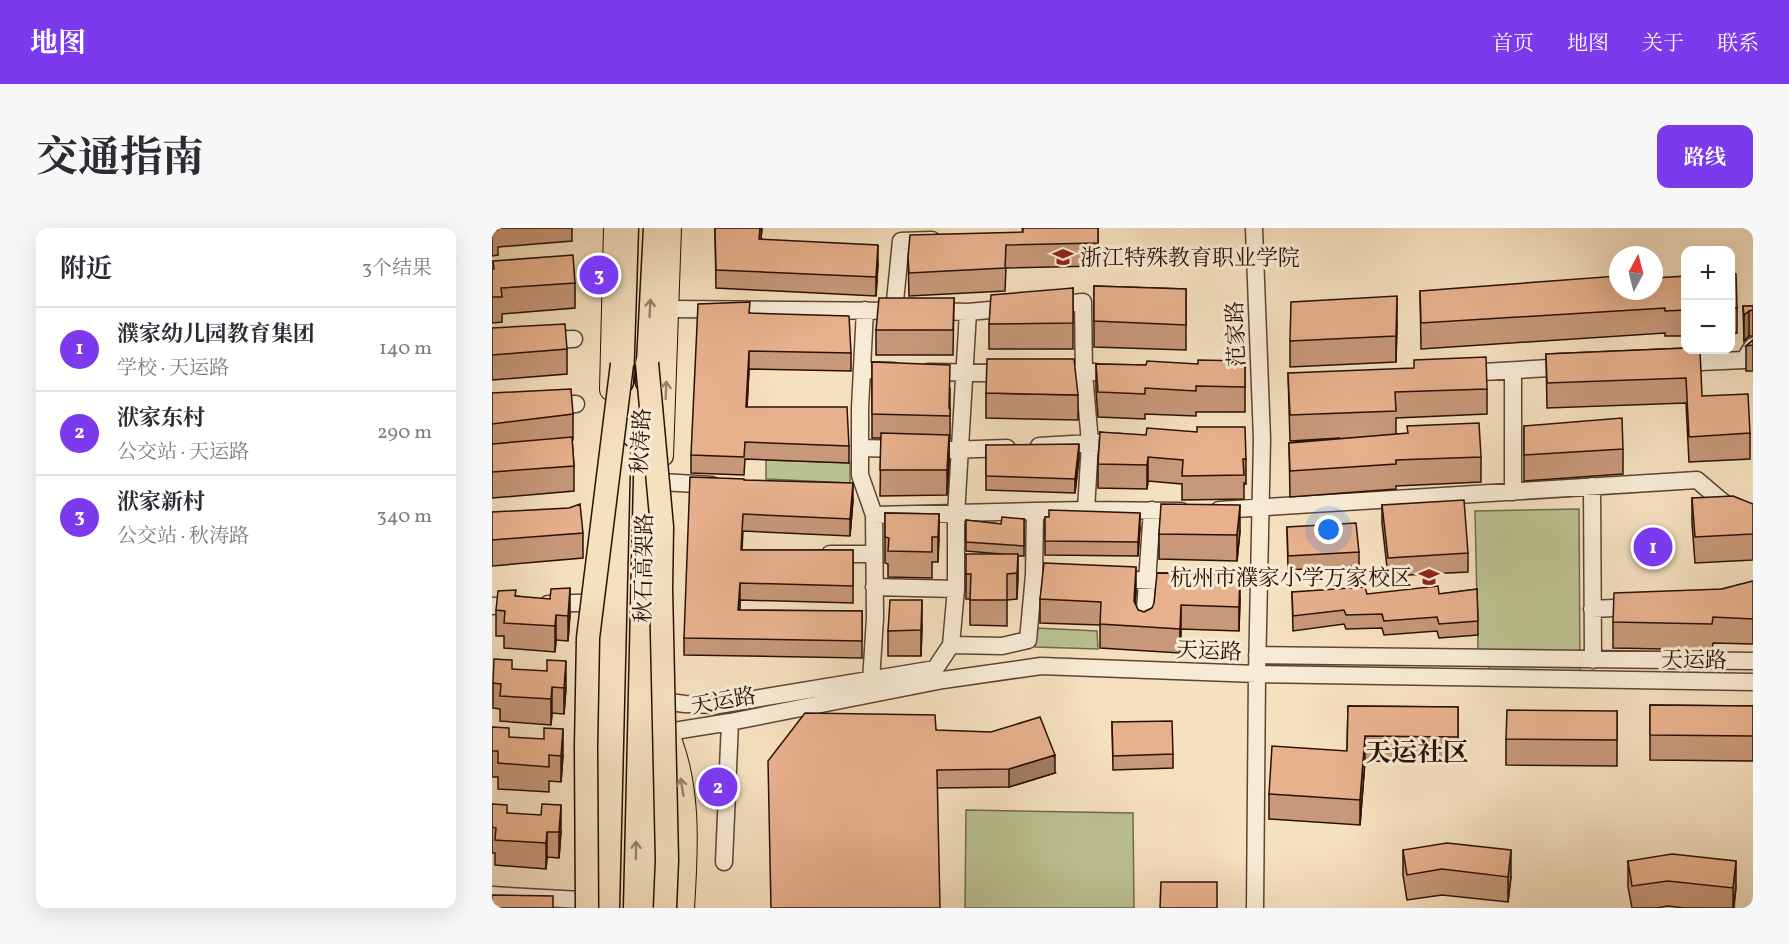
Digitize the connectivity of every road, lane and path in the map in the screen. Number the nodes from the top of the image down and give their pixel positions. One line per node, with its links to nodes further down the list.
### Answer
1 (614, 228): 53 (main road, 秋涛路)
2 (627, 228): 16 (highway, 秋石高架路)
3 (655, 228): 15 (highway, 秋石高架路, one-way to 3)
4 (670, 228): 8 (main road, 秋涛路)
5 (1254, 228): 39 (street, 范家路)
6 (900, 234): 7 (street); 10 (street)
7 (946, 240)
8 (669, 309): 9 (street); 33 (main road, 秋涛路, one-way to 8)
9 (865, 310): 10 (street); 19 (street)
10 (894, 311): 11 (street)
11 (968, 312): 22 (street); 24 (street)
12 (574, 339): 13 (street)
13 (527, 341)
14 (1753, 346): 17 (street)
15 (647, 363): 72 (highway, 秋石高架路, one-way to 15, bridge); 74 (highway, bridge)
16 (622, 364): 70 (highway, bridge); 71 (highway, 秋石高架路, bridge)
17 (1658, 364)
18 (1581, 367): 20 (street)
19 (862, 370): 24 (street); 29 (street)
20 (1513, 371): 23 (street); 38 (street)
21 (1107, 372): 22 (street)
22 (1084, 373): 24 (street); 28 (street)
23 (1454, 373)
24 (964, 374): 32 (street)
25 (576, 404): 26 (street)
26 (534, 406)
27 (1136, 442): 28 (street)
28 (1090, 443): 32 (street); 40 (street)
29 (861, 448): 30 (street); 37 (street)
30 (916, 449)
31 (938, 450): 32 (street)
32 (960, 450): 43 (street)
33 (662, 482): 34 (street); 65 (main road, 秋涛路)
34 (731, 486)
35 (1592, 486): 38 (street); 45 (street); 56 (street)
36 (843, 489): 37 (street)
37 (866, 490): 44 (street)
38 (1513, 492): 39 (street)
39 (1260, 508): 41 (street); 59 (street, 范家路)
40 (1086, 510): 41 (street); 42 (street)
41 (1152, 510): 49 (street)
42 (1035, 511): 43 (street); 58 (street)
43 (956, 514): 44 (street); 52 (street)
44 (874, 515): 47 (street)
45 (1753, 519)
46 (819, 554): 47 (street)
47 (874, 554): 51 (street)
48 (1102, 579): 49 (street)
49 (1148, 581): 50 (street); 57 (street)
50 (1191, 582)
51 (874, 587): 52 (street); 63 (street)
52 (956, 589): 58 (street)
53 (604, 602): 54 (street); 70 (main road, 秋涛路)
54 (492, 606)
55 (1651, 607): 56 (street)
56 (1592, 609): 60 (street)
57 (1144, 625)
58 (951, 645): 63 (street)
59 (1257, 655): 60 (street); 62 (street, 范家路)
60 (1593, 660): 61 (street)
61 (1753, 661)
62 (1257, 674): 64 (street, 天运路); 66 (street, 天运路); 76 (street, 范家路)
63 (871, 681): 65 (street)
64 (1753, 682)
65 (653, 700): 67 (main road); 73 (main road, 秋涛路)
66 (730, 723): 67 (street, 天运路); 68 (street)
67 (668, 732): 75 (main road, one-way to 67)
68 (724, 862)
69 (492, 895): 70 (street)
70 (587, 906)
71 (608, 908)
72 (635, 908)
73 (650, 908)
74 (665, 908)
75 (684, 908)
76 (1255, 908)

